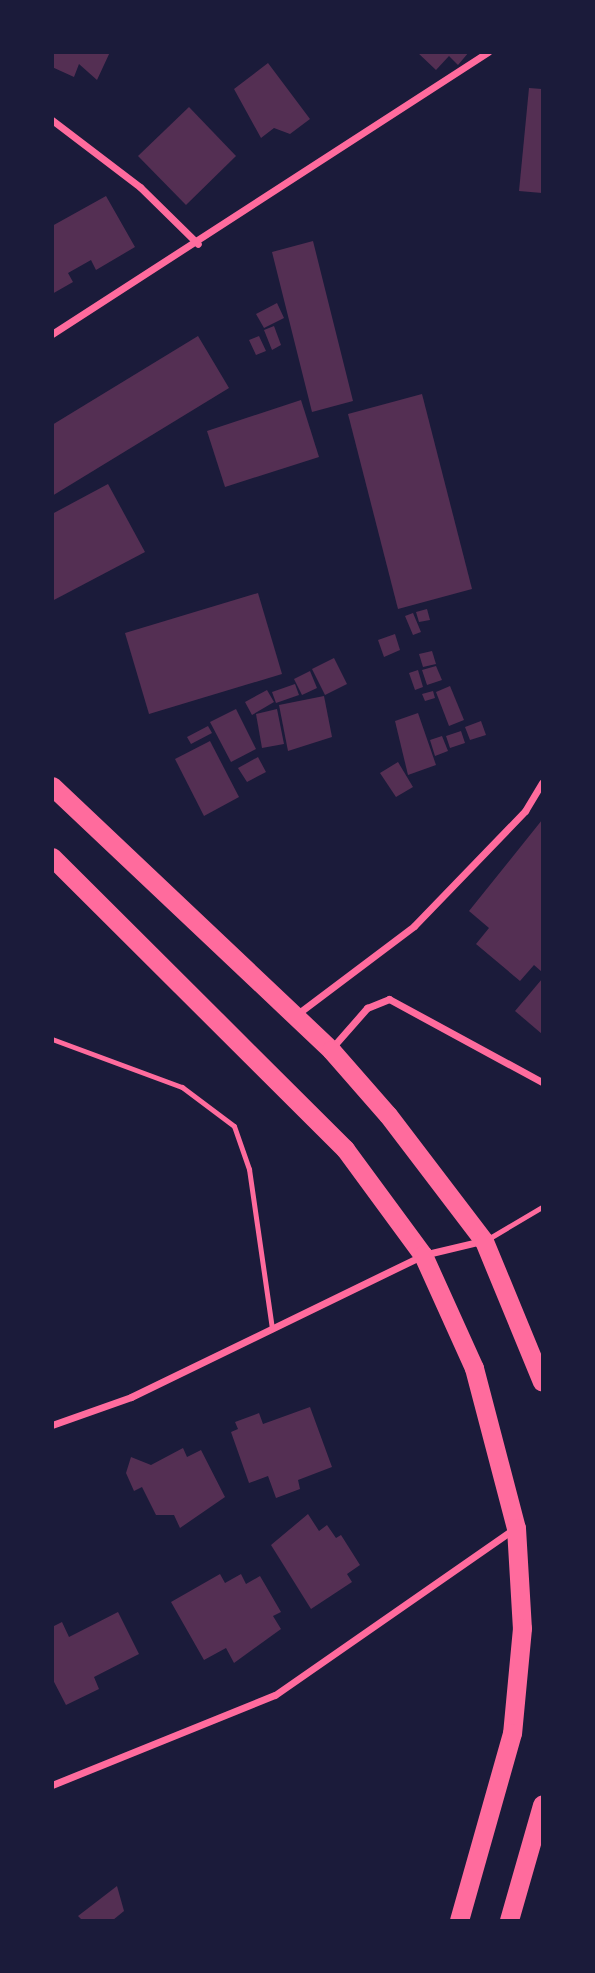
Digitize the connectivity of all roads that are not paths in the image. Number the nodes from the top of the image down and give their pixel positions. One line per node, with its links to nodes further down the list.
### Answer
1 (488, 52): 3 (street)
2 (52, 120): 3 (street)
3 (198, 244): 4 (street)
4 (52, 334)
5 (542, 783): 8 (street)
6 (52, 786): 8 (highway)
7 (52, 857): 14 (highway)
8 (296, 1015): 10 (highway)
9 (52, 1040): 15 (lane)
10 (331, 1050): 11 (street); 13 (highway)
11 (542, 1082)
12 (542, 1207): 13 (lane)
13 (484, 1241): 14 (street); 16 (highway)
14 (423, 1255): 15 (street); 18 (highway)
15 (272, 1329): 17 (street)
16 (542, 1382)
17 (52, 1425)
18 (516, 1528): 19 (street); 21 (highway)
19 (52, 1785)
20 (542, 1805): 22 (highway)
21 (459, 1920)
22 (509, 1920)

